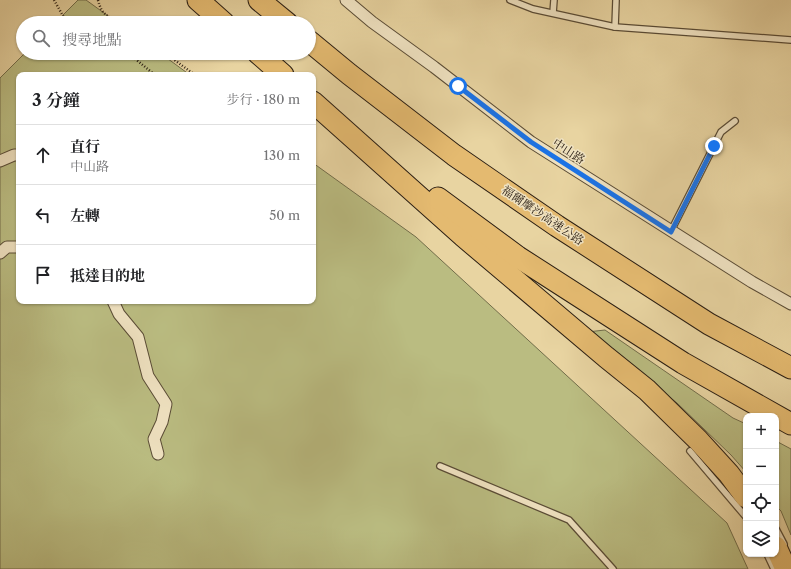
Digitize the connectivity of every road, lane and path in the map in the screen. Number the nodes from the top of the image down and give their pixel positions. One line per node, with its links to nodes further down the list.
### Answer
1 (54, 0): 10 (path)
2 (98, 0): 11 (path)
3 (198, 0): 12 (highway)
4 (259, 0): 13 (highway)
5 (346, 0): 28 (street, 中山路)
6 (510, 0): 9 (lane)
7 (554, 0): 9 (lane)
8 (616, 0): 14 (lane)
9 (553, 13): 14 (lane)
10 (63, 16)
11 (106, 16)
12 (216, 16)
13 (278, 16)
14 (615, 27): 15 (lane)
15 (791, 40)
16 (316, 47): 33 (highway, 福爾摩沙高速公路)
17 (137, 60): 20 (path)
18 (175, 60): 21 (path)
19 (266, 60): 22 (highway)
20 (151, 72)
21 (191, 72)
22 (280, 72)
23 (316, 103): 34 (highway)
24 (316, 104): 38 (highway)
25 (735, 121): 28 (lane)
26 (16, 155): 27 (street)
27 (0, 161)
28 (671, 232): 32 (street, 中山路)
29 (16, 247): 30 (street)
30 (0, 253)
31 (115, 304): 36 (street)
32 (791, 304)
33 (791, 368)
34 (791, 424)
35 (690, 451): 39 (lane)
36 (158, 454)
37 (440, 466): 43 (lane)
38 (743, 493)
39 (743, 513)
40 (779, 541): 41 (lane)
41 (783, 556)
42 (768, 557): 44 (lane)
43 (613, 569)
44 (774, 569)

